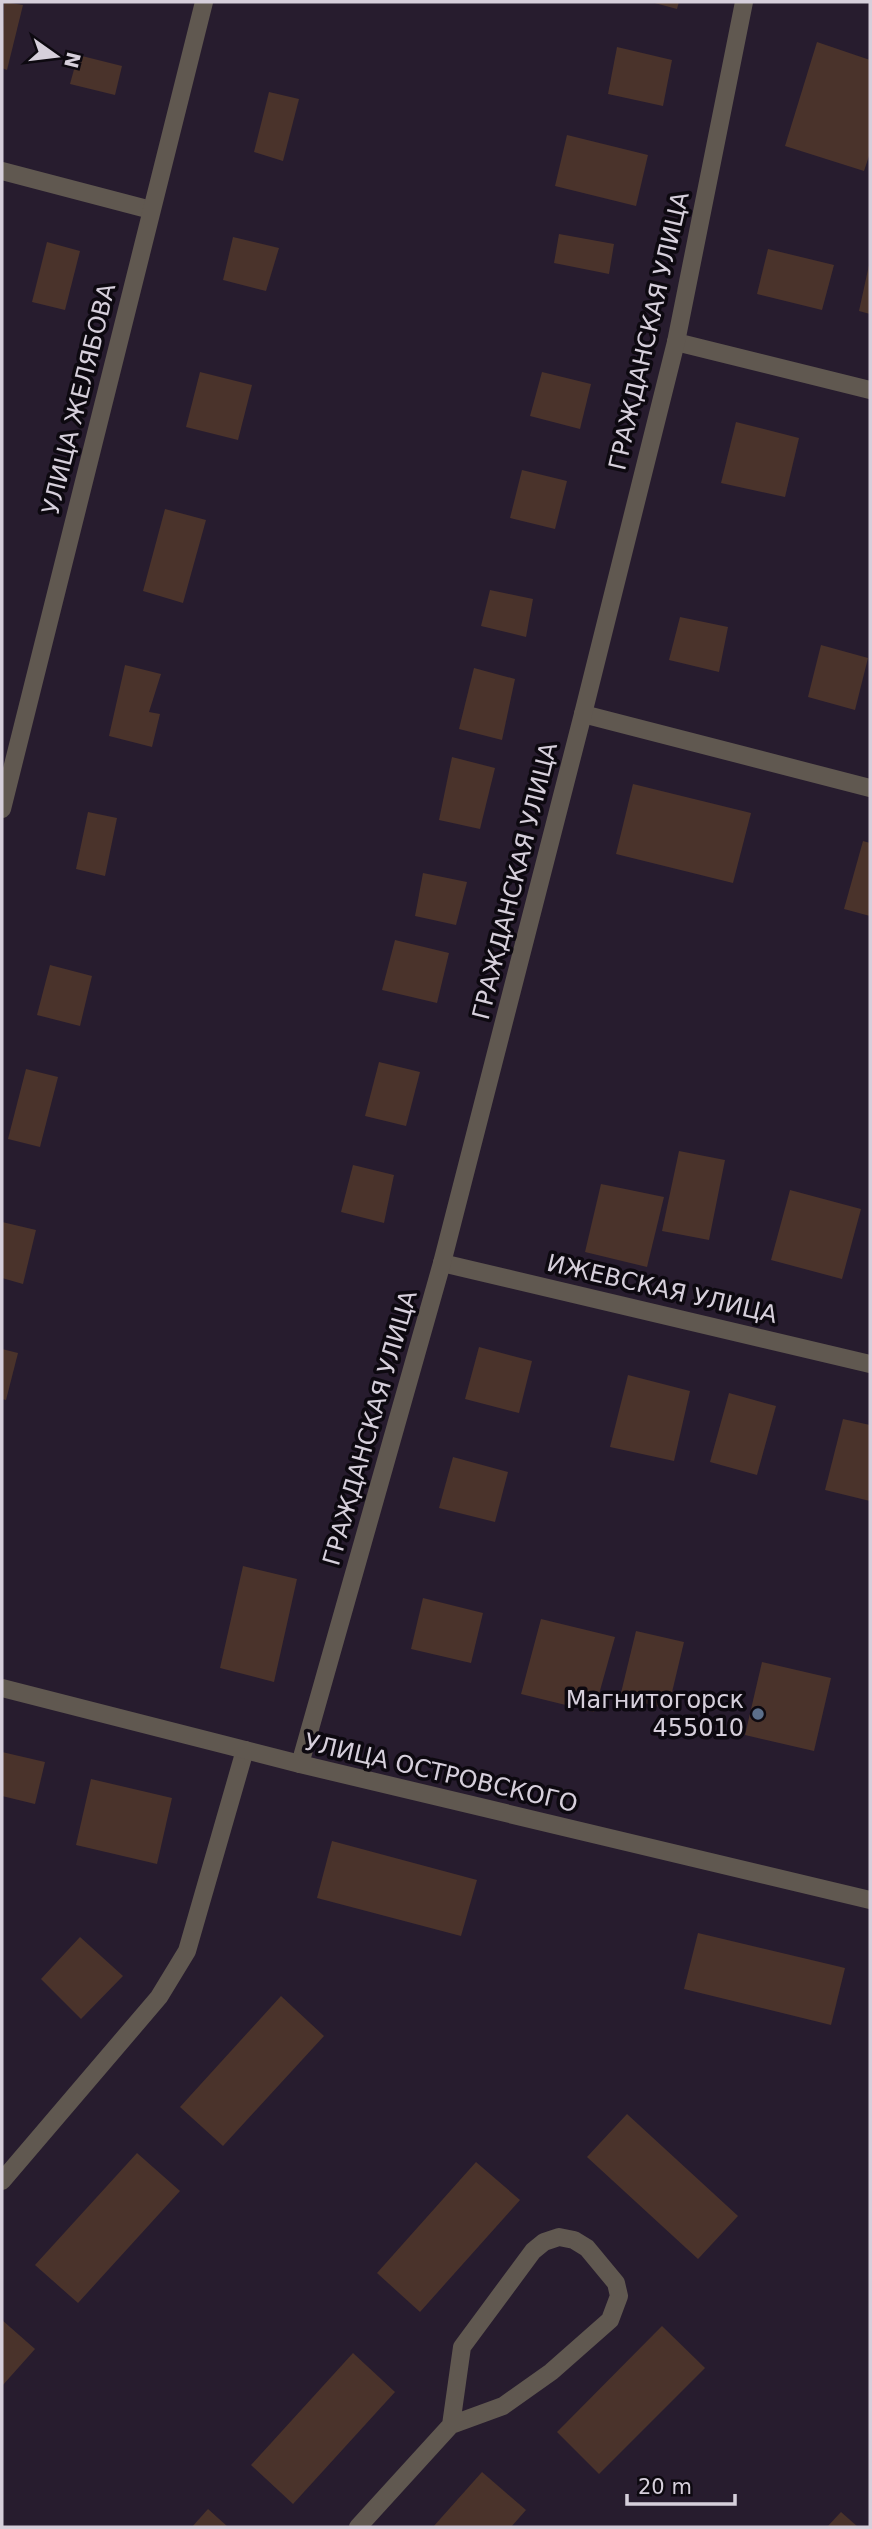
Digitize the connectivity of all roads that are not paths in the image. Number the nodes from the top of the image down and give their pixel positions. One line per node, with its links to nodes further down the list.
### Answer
1 (204, 2): 4 (street, УЛИЦА ЖЕЛЯБОВА)
2 (744, 2): 5 (street, ГРАЖДАНСКАЯ УЛИЦА)
3 (2, 171): 4 (street)
4 (151, 210): 9 (street, УЛИЦА ЖЕЛЯБОВА)
5 (676, 342): 6 (street); 7 (street, ГРАЖДАНСКАЯ УЛИЦА)
6 (870, 390)
7 (583, 714): 8 (street); 10 (street, ГРАЖДАНСКАЯ УЛИЦА)
8 (870, 788)
9 (2, 809)
10 (442, 1263): 11 (street, ИЖЕВСКАЯ УЛИЦА); 14 (street, ГРАЖДАНСКАЯ УЛИЦА)
11 (870, 1364)
12 (2, 1688): 13 (street, УЛИЦА ОСТРОВСКОГО)
13 (246, 1750): 14 (street, УЛИЦА ОСТРОВСКОГО); 16 (street)
14 (300, 1764): 15 (street, УЛИЦА ОСТРОВСКОГО)
15 (870, 1900)
16 (2, 2181)
17 (451, 2425): 17 (street); 18 (street)
18 (358, 2527)

